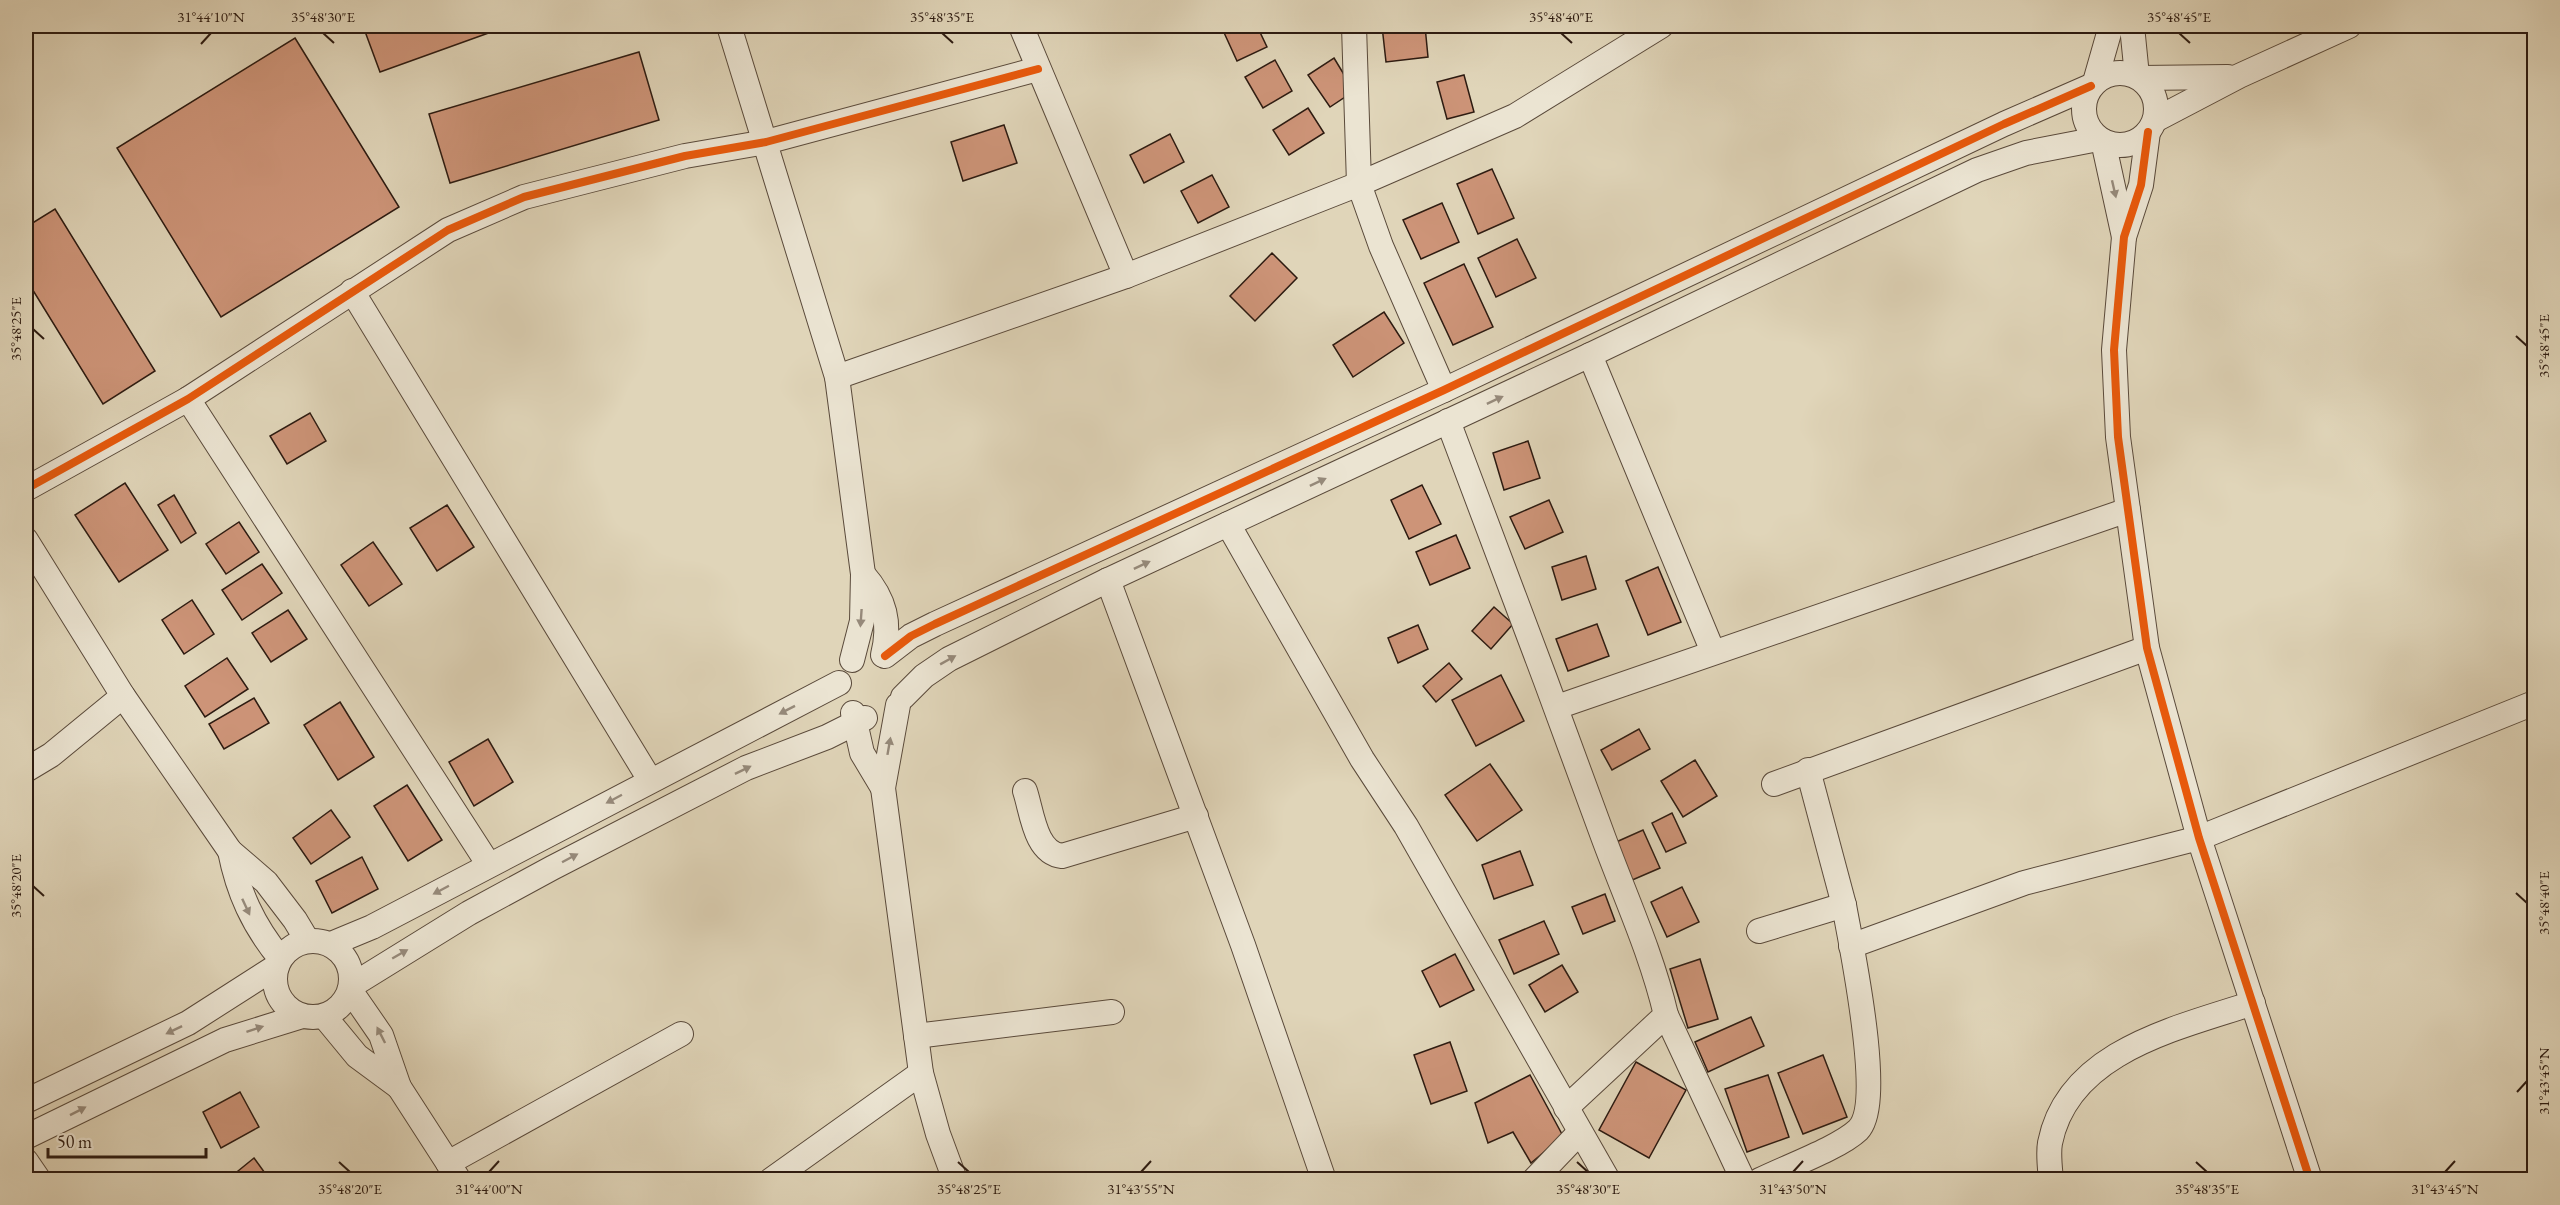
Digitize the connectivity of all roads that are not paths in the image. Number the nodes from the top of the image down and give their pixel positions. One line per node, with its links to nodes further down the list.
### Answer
1 (729, 26): 14 (street)
2 (1020, 26): 8 (street)
3 (1354, 26): 15 (street)
4 (1661, 26): 15 (street)
5 (2111, 26): 11 (street)
6 (2132, 26): 10 (street)
7 (2349, 26): 9 (street)
8 (1038, 69): 14 (street); 17 (street)
9 (2239, 76): 10 (street); 12 (street)
10 (2138, 77): 11 (street); 12 (street)
11 (2093, 84): 13 (street); 21 (street)
12 (2151, 126): 13 (street); 16 (street)
13 (2100, 140): 16 (street, one-way to 16); 19 (street)
14 (766, 142): 18 (street); 20 (street)
15 (1359, 184): 17 (street); 21 (street)
16 (2124, 237): 25 (street)
17 (1126, 276): 20 (street)
18 (352, 291): 22 (street); 44 (street)
19 (1590, 355): 23 (street, one-way to 19); 33 (street)
20 (837, 377): 28 (street)
21 (1444, 390): 31 (street)
22 (188, 399): 24 (street); 51 (street)
23 (1448, 421): 26 (street, one-way to 23); 40 (street)
24 (26, 489)
25 (2128, 510): 32 (street); 33 (street)
26 (1228, 524): 29 (street, one-way to 26); 68 (street)
27 (26, 540): 37 (street)
28 (863, 574): 30 (street); 35 (street, one-way to 35)
29 (1108, 580): 38 (street, one-way to 29); 48 (street)
30 (885, 611): 31 (street); 34 (street)
31 (935, 624): 34 (street)
32 (2147, 648): 43 (street); 49 (street)
33 (1713, 652): 40 (street)
34 (884, 655): 35 (street); 38 (street)
35 (852, 660): 36 (street)
36 (839, 683): 41 (street); 44 (street, one-way to 44)
37 (123, 696): 42 (street); 50 (street)
38 (900, 701): 41 (street); 46 (street, one-way to 38)
39 (2535, 703): 49 (street)
40 (1557, 707): 61 (street)
41 (858, 718): 46 (street); 58 (street, one-way to 41)
42 (26, 770)
43 (1808, 770): 45 (street); 52 (street)
44 (650, 780): 51 (street, one-way to 51)
45 (1774, 784)
46 (883, 788): 64 (street)
47 (1025, 790): 48 (street)
48 (1196, 816): 76 (street)
49 (2199, 838): 56 (street); 59 (street)
50 (230, 851): 54 (street); 57 (street, one-way to 57)
51 (489, 865): 55 (street, one-way to 55)
52 (1844, 905): 53 (street); 56 (street)
53 (1759, 931)
54 (307, 940): 55 (street); 57 (street)
55 (331, 944): 58 (street)
56 (1851, 946): 80 (street)
57 (279, 962): 62 (street); 67 (street, one-way to 67)
58 (350, 988): 62 (street); 66 (street, one-way to 58)
59 (2253, 1003): 81 (street); 82 (street)
60 (1112, 1012): 64 (street)
61 (1666, 1015): 68 (street); 79 (street)
62 (313, 1016): 66 (street); 70 (street, one-way to 62)
63 (681, 1034): 72 (street)
64 (915, 1036): 65 (street)
65 (921, 1073): 74 (street); 75 (street)
66 (399, 1087): 72 (street)
67 (26, 1101)
68 (1566, 1108): 69 (street)
69 (1579, 1133): 77 (street); 78 (street)
70 (26, 1137)
71 (26, 1161): 73 (street)
72 (454, 1171)
73 (39, 1179)
74 (771, 1179)
75 (955, 1179)
76 (1324, 1179)
77 (1534, 1179)
78 (1608, 1179)
79 (1743, 1179)
80 (1760, 1179)
81 (2051, 1179)
82 (2310, 1179)

